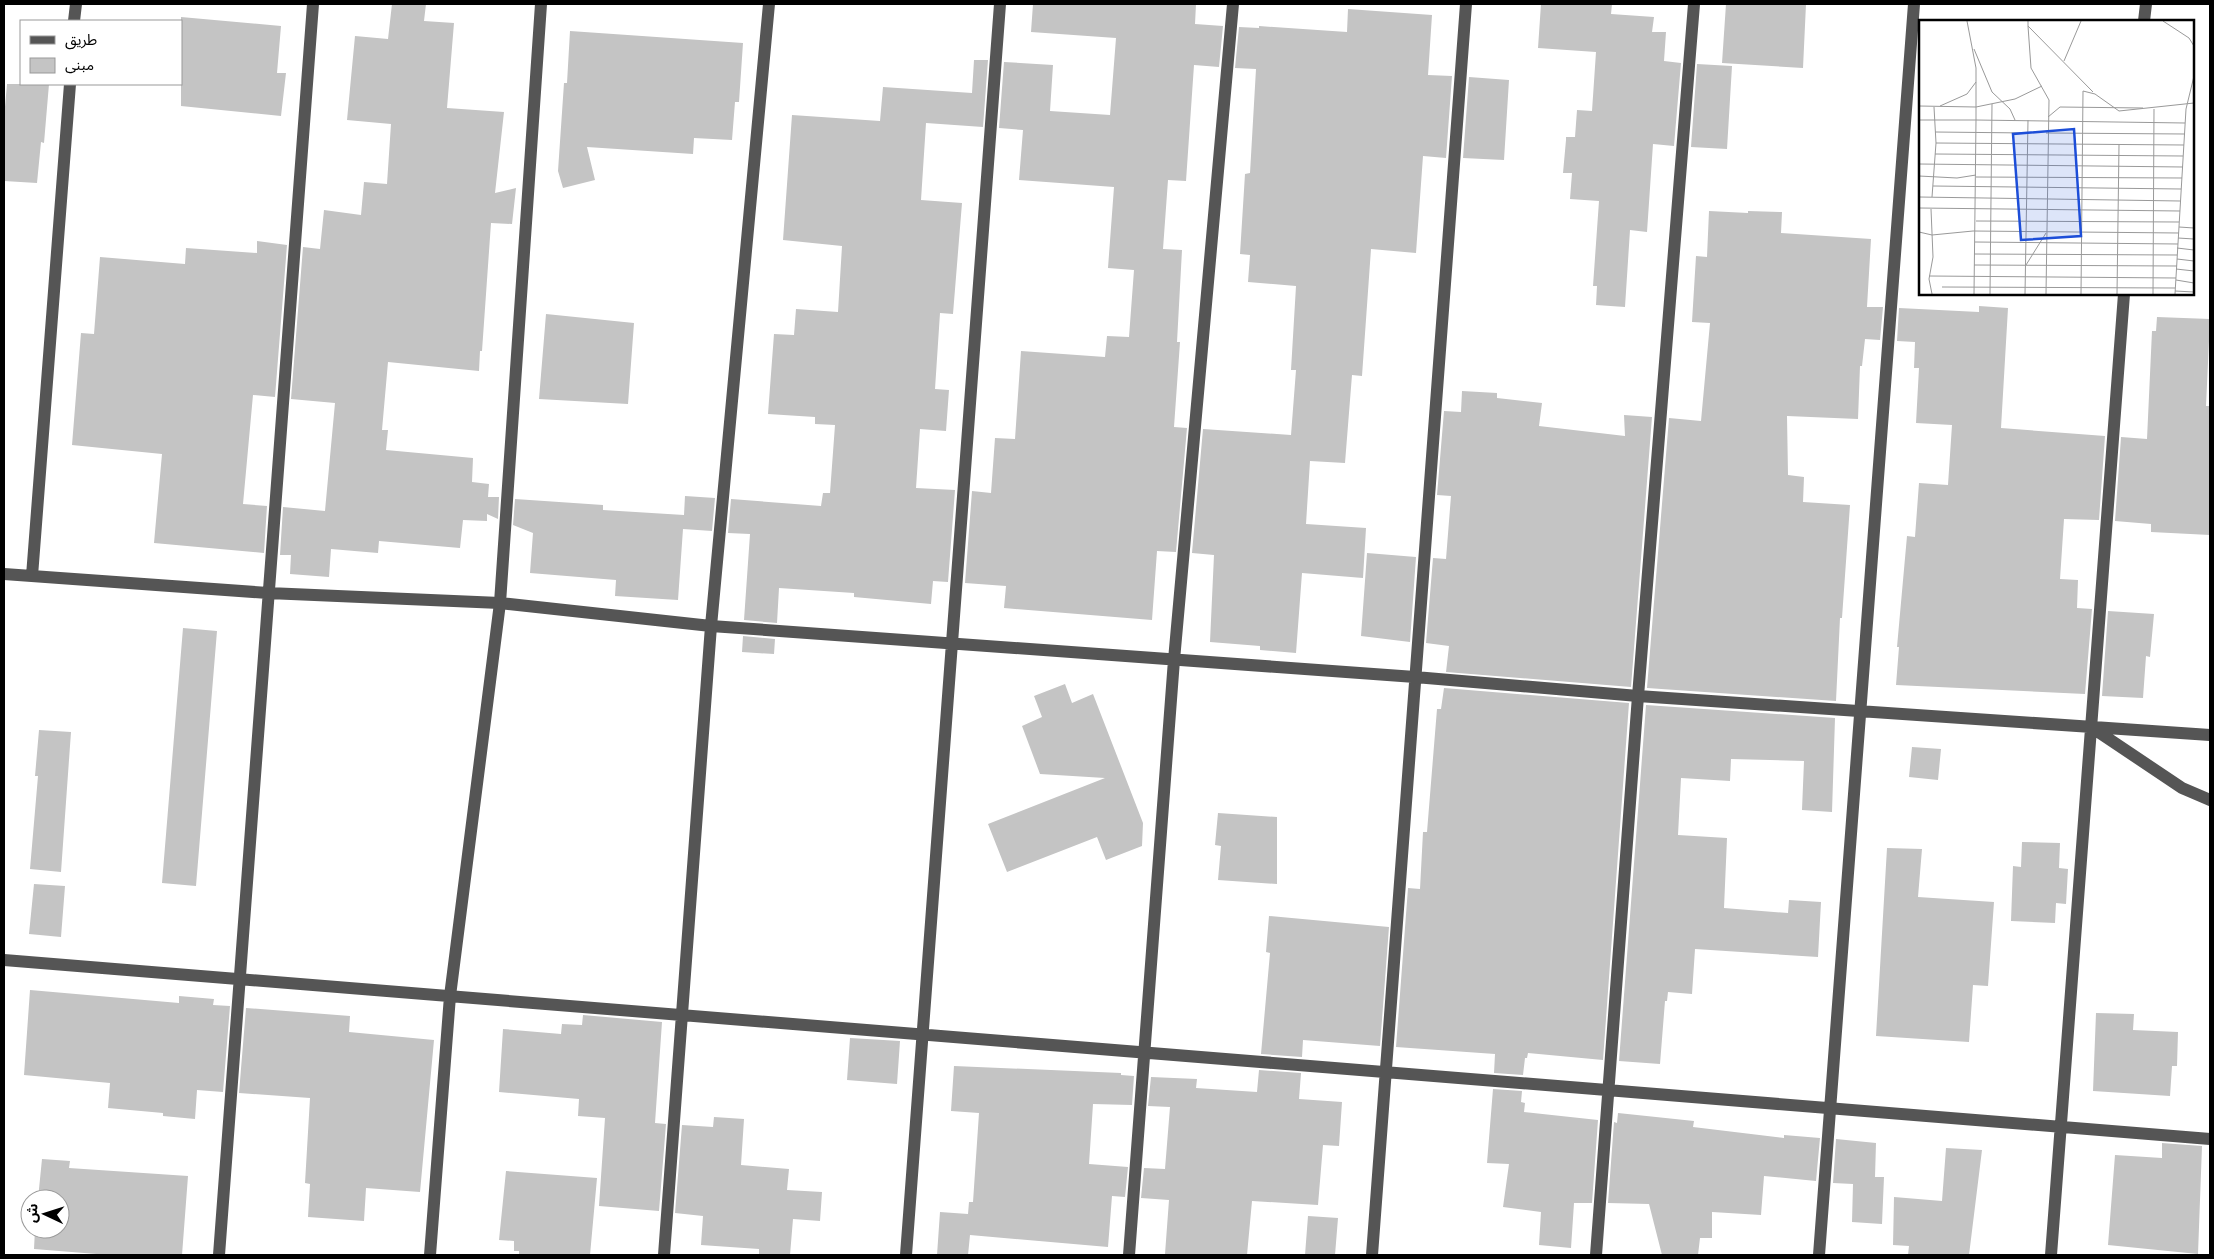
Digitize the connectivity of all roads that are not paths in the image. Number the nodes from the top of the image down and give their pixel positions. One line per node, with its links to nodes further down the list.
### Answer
1 (76, 4): 11 (street)
2 (313, 4): 17 (street)
3 (541, 4): 18 (street)
4 (769, 4): 19 (street)
5 (1000, 4): 20 (street)
6 (1232, 4): 21 (street)
7 (1466, 4): 22 (street)
8 (1694, 4): 23 (street)
9 (1914, 4): 24 (street)
10 (2146, 4): 12 (street)
11 (74, 20)
12 (2144, 20)
13 (70, 85): 16 (street)
14 (2124, 295): 25 (street)
15 (4, 574): 16 (street)
16 (32, 576): 17 (street)
17 (268, 593): 18 (street); 29 (street)
18 (500, 603): 19 (street); 30 (street)
19 (711, 626): 20 (street); 31 (street)
20 (952, 643): 21 (street); 32 (street)
21 (1174, 660): 22 (street); 33 (street)
22 (1415, 677): 23 (street); 34 (street)
23 (1638, 696): 24 (street); 35 (street)
24 (1860, 710): 25 (street); 36 (street)
25 (2091, 726): 26 (street); 27 (street); 37 (street)
26 (2210, 735)
27 (2210, 800)
28 (4, 960): 29 (street)
29 (240, 979): 30 (street); 39 (street)
30 (450, 996): 31 (street); 40 (street)
31 (682, 1015): 32 (street); 41 (street)
32 (923, 1035): 33 (street); 42 (street)
33 (1144, 1053): 34 (street); 43 (street)
34 (1386, 1072): 35 (street); 44 (street)
35 (1607, 1089): 36 (street); 45 (street)
36 (1830, 1109): 37 (street); 46 (street)
37 (2061, 1127): 38 (street); 47 (street)
38 (2210, 1139)
39 (218, 1255)
40 (430, 1255)
41 (664, 1255)
42 (906, 1255)
43 (1129, 1255)
44 (1372, 1255)
45 (1596, 1255)
46 (1819, 1255)
47 (2051, 1255)

